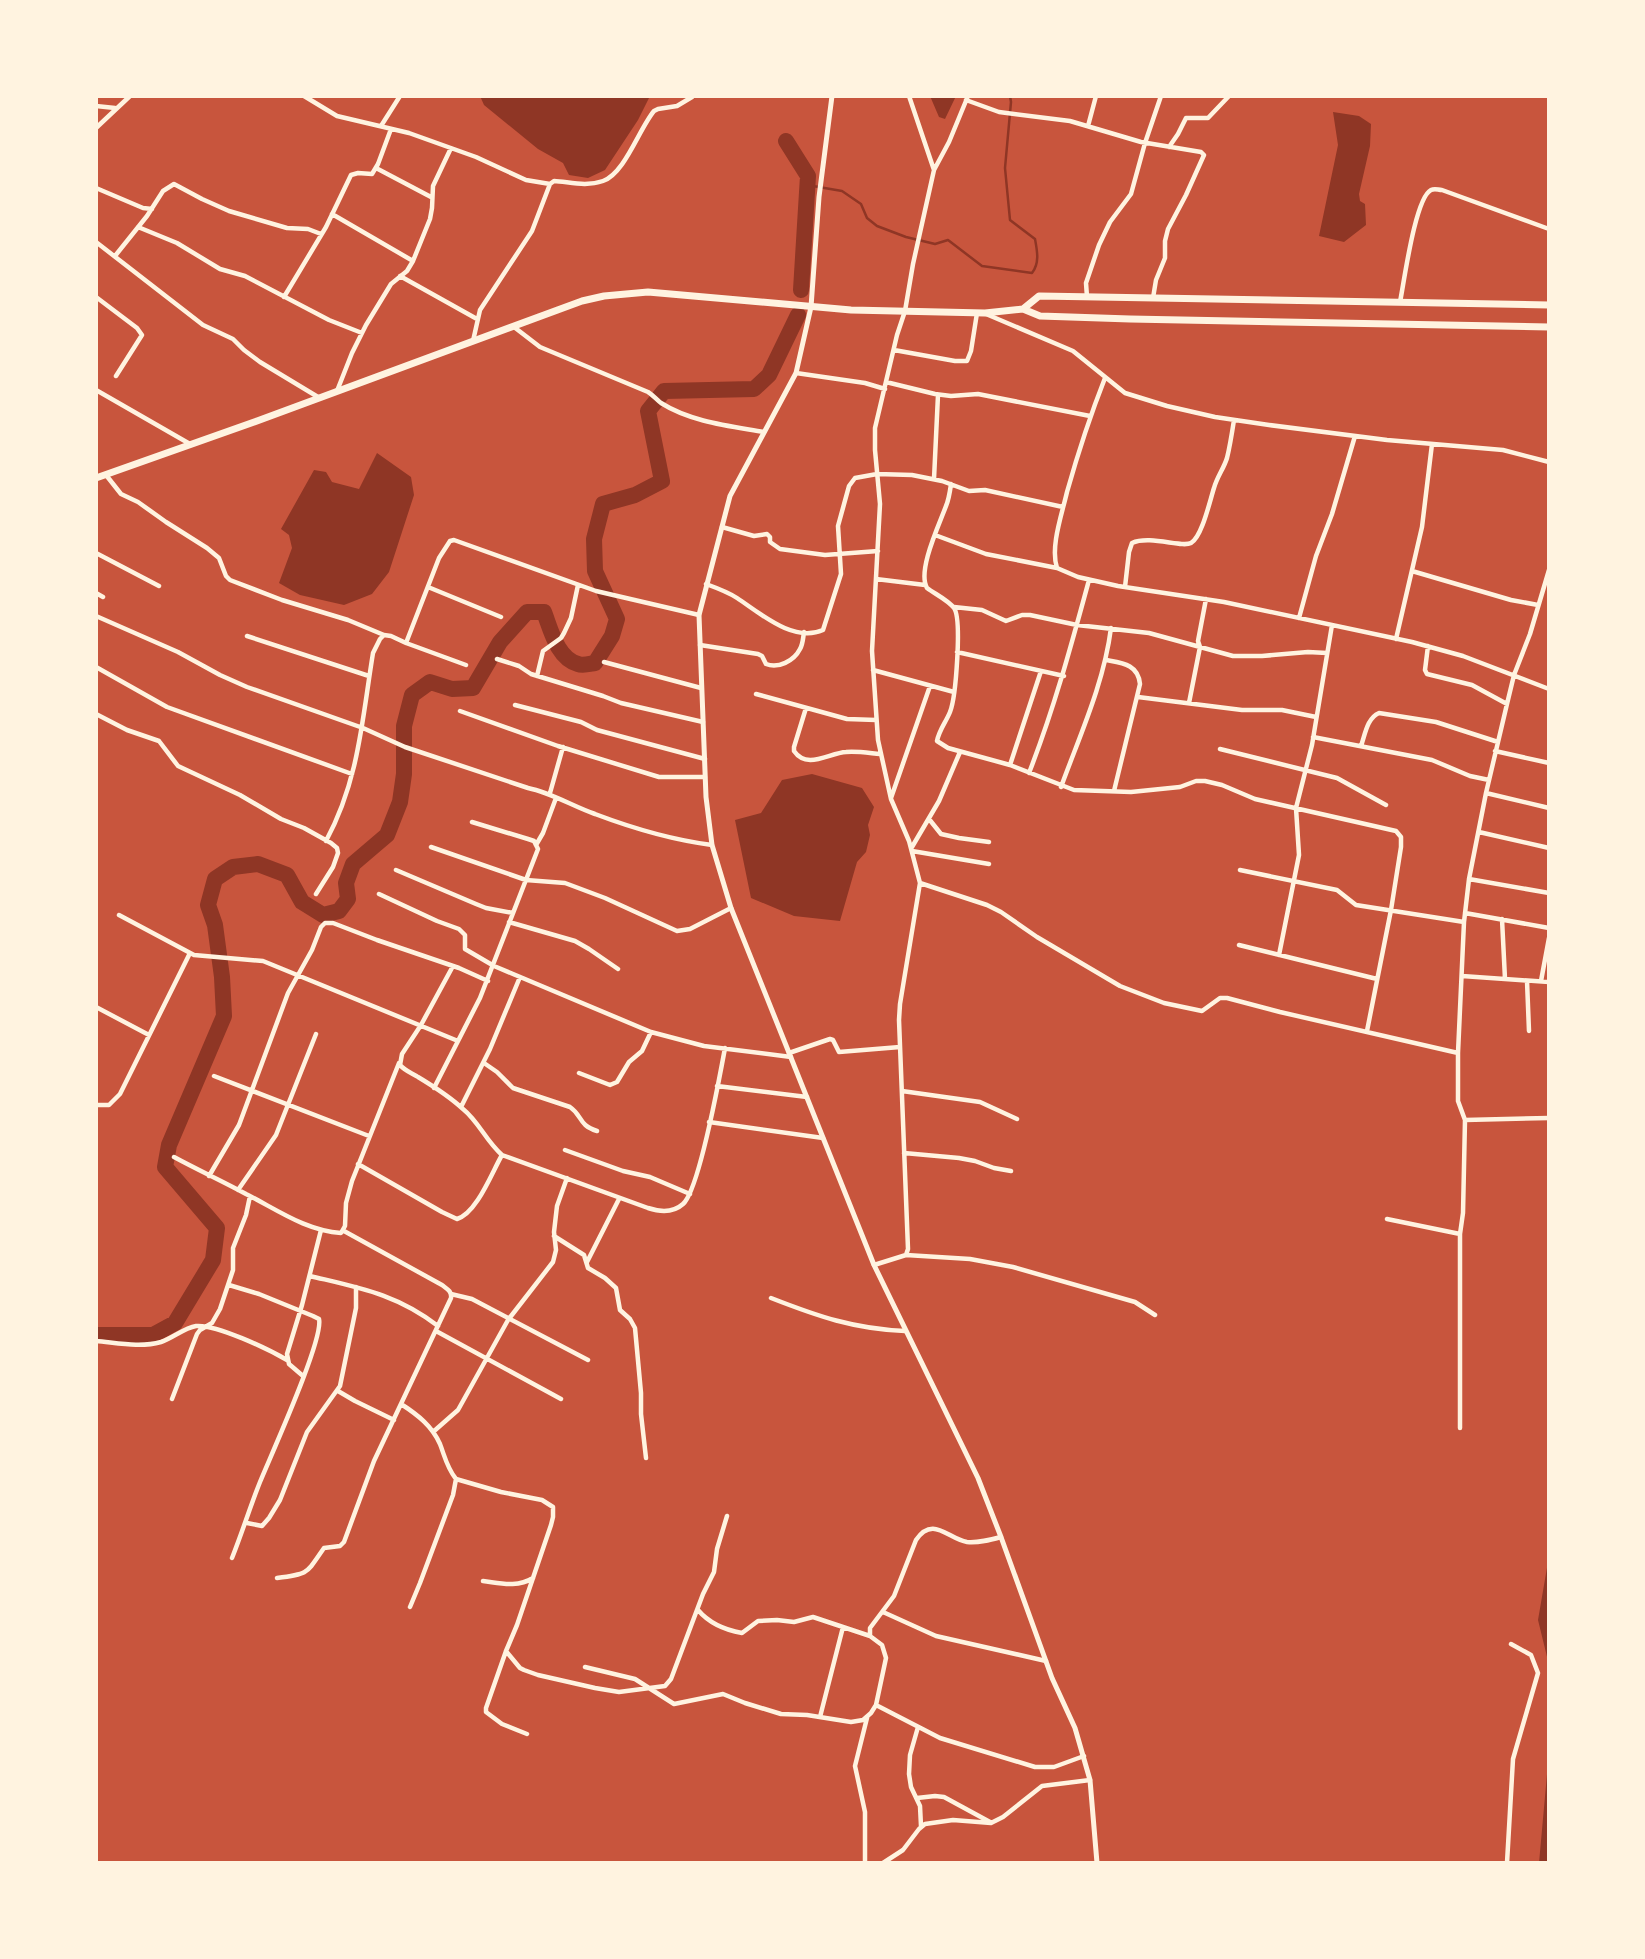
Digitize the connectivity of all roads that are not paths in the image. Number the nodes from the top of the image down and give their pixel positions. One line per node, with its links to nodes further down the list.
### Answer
1 (130, 96): 12 (street)
2 (304, 96): 13 (street)
3 (400, 96): 13 (street)
4 (832, 96): 40 (street)
5 (909, 96): 21 (street)
6 (1096, 96): 14 (street)
7 (1161, 96): 17 (street)
8 (1229, 96): 18 (street)
9 (692, 97): 22 (street)
10 (967, 98): 14 (street); 21 (street)
11 (96, 106): 12 (street)
12 (115, 108): 15 (street)
13 (381, 126): 16 (street)
14 (1088, 126): 17 (street)
15 (96, 128)
16 (391, 128): 19 (street); 20 (street)
17 (1145, 143): 18 (street); 36 (street)
18 (1169, 147): 37 (street)
19 (451, 148): 22 (street); 24 (street)
20 (376, 168): 24 (street); 26 (street)
21 (934, 170): 42 (street)
22 (550, 184): 44 (street)
23 (96, 188): 25 (street)
24 (431, 197): 32 (street)
25 (152, 209): 27 (street); 29 (street)
26 (332, 214): 29 (street); 32 (street)
27 (138, 228): 31 (street); 34 (street)
28 (1549, 229): 38 (street)
29 (321, 234): 34 (street)
30 (96, 242): 31 (street)
31 (115, 256): 58 (street)
32 (413, 261): 33 (street)
33 (400, 275): 44 (street); 47 (street)
34 (284, 296): 47 (street)
35 (96, 297): 51 (street)
36 (1087, 297): 37 (main road); 41 (main road)
37 (1153, 299): 38 (main road)
38 (1400, 303): 39 (main road)
39 (1549, 305)
40 (811, 307): 42 (main road); 45 (main road); 50 (street)
41 (1023, 309): 43 (main road); 46 (main road)
42 (905, 311): 43 (main road); 49 (street)
43 (981, 313): 49 (street); 52 (street)
44 (477, 319): 48 (street)
45 (514, 327): 48 (main road); 61 (street)
46 (1549, 327)
47 (362, 333): 56 (street)
48 (472, 342): 56 (main road)
49 (894, 350): 53 (street)
50 (796, 373): 54 (street); 61 (street)
51 (116, 376)
52 (1105, 377): 59 (street); 60 (street)
53 (886, 382): 54 (street); 57 (street)
54 (885, 389): 66 (street)
55 (96, 390): 63 (street)
56 (337, 392): 58 (main road)
57 (938, 395): 59 (street); 69 (street)
58 (320, 398): 63 (main road)
59 (1090, 416): 71 (street)
60 (1234, 420): 62 (street); 87 (street)
61 (764, 432): 72 (street)
62 (1355, 436): 64 (street); 96 (street)
63 (191, 444): 67 (main road)
64 (1432, 444): 65 (street); 79 (street)
65 (1549, 462)
66 (877, 474): 69 (street); 74 (street); 76 (street)
67 (106, 475): 68 (main road); 101 (street)
68 (96, 478)
69 (934, 479): 70 (street)
70 (951, 484): 71 (street); 73 (street)
71 (1063, 507): 77 (street)
72 (721, 526): 76 (street); 82 (street)
73 (935, 535): 77 (street); 84 (street)
74 (878, 551): 76 (street); 80 (street)
75 (96, 553): 85 (street)
76 (840, 555): 100 (street)
77 (1057, 568): 81 (street)
78 (1549, 570): 91 (street)
79 (1412, 571): 91 (street); 103 (street)
80 (876, 579): 84 (street); 115 (street)
81 (1089, 580): 87 (street); 97 (street)
82 (706, 584): 93 (street); 100 (street)
83 (578, 585): 86 (street); 93 (street); 119 (street)
84 (925, 585): 92 (street)
85 (159, 586)
86 (428, 587): 95 (street); 104 (street)
87 (1125, 587): 90 (street)
88 (96, 593): 89 (street)
89 (103, 597)
90 (1206, 599): 96 (street); 107 (street)
91 (1538, 605): 117 (street)
92 (953, 607): 97 (street); 108 (street)
93 (699, 615): 105 (street)
94 (96, 616): 136 (street)
95 (501, 617)
96 (1299, 618): 98 (street)
97 (1077, 625): 99 (street); 120 (street)
98 (1332, 625): 103 (street); 109 (street)
99 (1111, 628): 107 (street); 111 (street)
100 (804, 632): 105 (street)
101 (384, 635): 104 (street); 118 (street)
102 (247, 636): 118 (street)
103 (1396, 639): 106 (street)
104 (406, 643): 113 (street)
105 (699, 645): 122 (street)
106 (1428, 646): 117 (street); 128 (street)
107 (1200, 647): 109 (street); 127 (street)
108 (957, 652): 116 (street); 124 (street)
109 (1327, 653): 133 (street)
110 (497, 659): 119 (street)
111 (1106, 660): 126 (street); 153 (street)
112 (604, 662): 122 (street)
113 (466, 665)
114 (96, 667): 150 (street)
115 (873, 670): 121 (street); 134 (street)
116 (1041, 671): 120 (street); 147 (street)
117 (1514, 675): 123 (street); 128 (street)
118 (369, 676): 136 (street)
119 (537, 676): 135 (street)
120 (1064, 676): 149 (street)
121 (929, 686): 124 (street); 158 (street)
122 (701, 688): 135 (street)
123 (1549, 689)
124 (954, 692): 143 (street)
125 (756, 694): 130 (street)
126 (1138, 697): 127 (street); 154 (street)
127 (1189, 703): 133 (street)
128 (1507, 704): 138 (street)
129 (515, 705): 145 (street)
130 (806, 708): 134 (street); 144 (street)
131 (460, 711): 140 (street)
132 (96, 714): 165 (street)
133 (1316, 717): 137 (street)
134 (876, 720): 144 (street)
135 (703, 722): 145 (street)
136 (363, 728): 150 (street); 155 (street)
137 (1313, 737): 139 (street); 148 (street)
138 (1498, 742): 139 (street); 142 (street)
139 (1361, 746): 152 (street)
140 (563, 747): 151 (street); 155 (street)
141 (1220, 749): 148 (street)
142 (1495, 751): 146 (street); 152 (street)
143 (960, 752): 147 (street); 162 (street)
144 (880, 754): 158 (street)
145 (705, 759): 151 (street)
146 (1549, 763)
147 (1010, 765): 149 (street)
148 (1306, 771): 159 (street); 160 (street)
149 (1029, 773): 153 (street)
150 (352, 775): 165 (street)
151 (705, 777): 168 (street)
152 (1489, 780): 156 (street)
153 (1061, 786): 154 (street)
154 (1114, 791): 160 (street)
155 (550, 793): 157 (street)
156 (1486, 793): 161 (street); 164 (street)
157 (556, 798): 167 (street); 168 (street)
158 (891, 799): 171 (street)
159 (1386, 805)
160 (1296, 808): 177 (street); 183 (street)
161 (1549, 808)
162 (929, 819): 166 (street); 171 (street)
163 (472, 822): 167 (street)
164 (1479, 832): 170 (street); 175 (street)
165 (326, 841): 180 (street)
166 (989, 842)
167 (537, 845): 176 (street)
168 (712, 845): 182 (street)
169 (431, 847): 176 (street)
170 (1549, 848)
171 (912, 850): 172 (street); 178 (street)
172 (989, 864)
173 (396, 870): 184 (street)
174 (1240, 870): 177 (street)
175 (1469, 879): 179 (street); 185 (street)
176 (526, 880): 182 (street); 184 (street)
177 (1294, 882): 183 (street); 194 (street)
178 (920, 883): 209 (street); 215 (street)
179 (1549, 893)
180 (316, 894)
181 (379, 894): 196 (street)
182 (731, 908): 218 (street)
183 (1391, 911): 189 (street); 201 (street)
184 (513, 913): 188 (street)
185 (1465, 913): 187 (street); 189 (street)
186 (119, 915): 193 (street)
187 (1502, 919): 190 (street); 202 (street)
188 (509, 922): 196 (street); 197 (street)
189 (1464, 922): 199 (street)
190 (1549, 928)
191 (1549, 938): 205 (street)
192 (1239, 945): 194 (street)
193 (190, 953): 198 (street); 213 (street)
194 (1279, 955): 201 (street)
195 (453, 966): 198 (street); 203 (street); 208 (street)
196 (494, 966): 200 (street); 203 (street)
197 (618, 969)
198 (297, 976): 208 (street); 225 (street)
199 (1462, 976): 202 (street); 217 (street)
200 (521, 977): 211 (street); 220 (street)
201 (1377, 979): 209 (street)
202 (1505, 979): 204 (street)
203 (488, 981): 214 (street)
204 (1527, 981): 205 (street); 210 (street)
205 (1541, 981): 206 (street)
206 (1549, 982)
207 (96, 1007): 213 (street)
208 (421, 1025): 214 (street); 219 (street)
209 (1367, 1031): 217 (street)
210 (1529, 1031)
211 (651, 1032): 216 (street); 221 (street)
212 (316, 1034): 229 (street)
213 (149, 1035): 228 (street)
214 (458, 1041): 224 (street)
215 (900, 1046): 218 (street); 226 (street)
216 (725, 1048): 218 (street); 223 (street)
217 (1458, 1053): 233 (street)
218 (790, 1055): 227 (street)
219 (400, 1060): 224 (street); 236 (street)
220 (484, 1063): 230 (street); 235 (street)
221 (579, 1073)
222 (214, 1076): 225 (street)
223 (717, 1086): 227 (street); 234 (street)
224 (434, 1088): 230 (street)
225 (253, 1091): 229 (street); 244 (street)
226 (902, 1091): 232 (street); 239 (street)
227 (808, 1097): 237 (street)
228 (96, 1105)
229 (288, 1106): 236 (street); 246 (street)
230 (461, 1107): 240 (street)
231 (1549, 1118): 233 (street)
232 (1017, 1119)
233 (1465, 1120): 253 (street)
234 (709, 1122): 237 (street); 247 (street)
235 (597, 1132)
236 (370, 1136): 242 (street)
237 (824, 1138): 257 (street)
238 (565, 1150): 247 (street)
239 (904, 1153): 243 (street); 255 (street)
240 (502, 1155): 242 (street); 245 (street)
241 (174, 1157): 244 (street)
242 (358, 1164): 252 (street)
243 (1011, 1171)
244 (209, 1176): 246 (street)
245 (567, 1178): 249 (street); 254 (street)
246 (238, 1190): 248 (street)
247 (690, 1194): 249 (street)
248 (250, 1196): 251 (street); 259 (street)
249 (620, 1199): 256 (street)
250 (1387, 1219): 253 (street)
251 (321, 1230): 252 (street); 258 (street)
252 (344, 1231): 261 (street)
253 (1460, 1234): 279 (street)
254 (554, 1235): 256 (street); 265 (street)
255 (906, 1255): 257 (street); 264 (street)
256 (587, 1262): 281 (street)
257 (874, 1265): 268 (street)
258 (310, 1276): 260 (street); 263 (street)
259 (229, 1285): 263 (street); 266 (street)
260 (356, 1287): 267 (street); 274 (street)
261 (451, 1294): 265 (street); 267 (street)
262 (771, 1298): 268 (street)
263 (300, 1312): 271 (street); 273 (street)
264 (1155, 1315)
265 (509, 1320): 270 (street); 272 (street)
266 (204, 1327): 269 (street); 271 (street); 275 (street)
267 (437, 1329): 270 (street); 277 (street)
268 (905, 1331): 285 (street)
269 (96, 1341)
270 (485, 1358): 276 (street); 280 (street)
271 (287, 1360): 273 (street)
272 (588, 1360)
273 (303, 1376): 284 (street)
274 (338, 1391): 278 (street); 284 (street)
275 (172, 1399)
276 (561, 1399)
277 (401, 1404): 278 (street); 280 (street)
278 (394, 1420): 287 (street)
279 (1460, 1428)
280 (433, 1432): 282 (street)
281 (646, 1458)
282 (456, 1479): 288 (street); 290 (street)
283 (727, 1516): 291 (street)
284 (247, 1523): 286 (street)
285 (1001, 1537): 292 (street); 297 (street)
286 (232, 1558)
287 (277, 1578)
288 (533, 1578): 289 (street); 296 (street)
289 (483, 1581)
290 (410, 1606)
291 (698, 1609): 293 (street); 299 (street)
292 (883, 1612): 294 (street); 297 (street)
293 (843, 1627): 294 (street); 301 (street)
294 (870, 1636): 300 (street)
295 (1511, 1644): 313 (street)
296 (506, 1651): 299 (street); 304 (street)
297 (1046, 1661): 305 (street)
298 (585, 1667): 299 (street)
299 (649, 1687): 301 (street)
300 (876, 1705): 302 (street); 303 (street)
301 (820, 1717): 302 (street)
302 (868, 1717): 310 (street)
303 (918, 1727): 305 (street); 307 (street)
304 (527, 1734)
305 (1084, 1756): 306 (street)
306 (1090, 1780): 308 (street); 312 (street)
307 (917, 1798): 308 (street); 309 (street)
308 (991, 1823): 309 (street)
309 (921, 1826): 311 (street)
310 (865, 1863)
311 (883, 1863)
312 (1097, 1863)
313 (1507, 1863)

